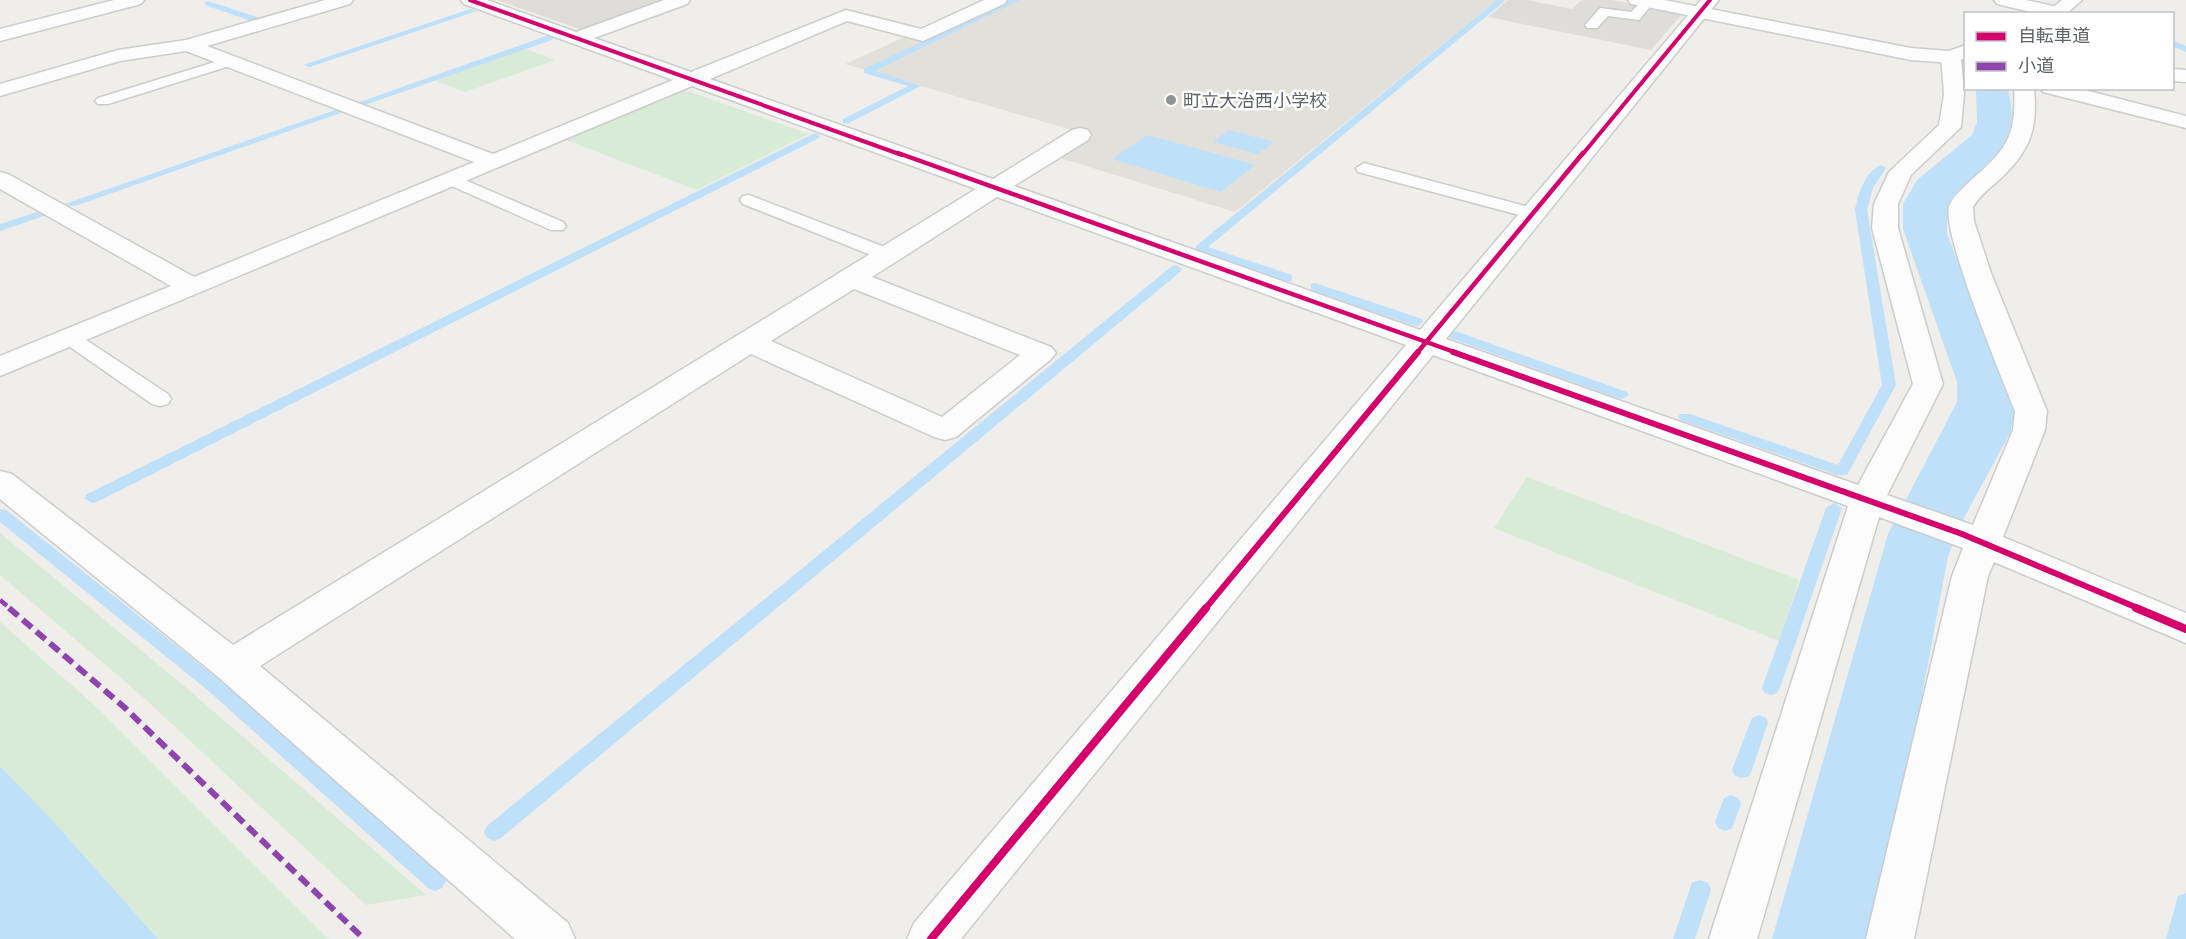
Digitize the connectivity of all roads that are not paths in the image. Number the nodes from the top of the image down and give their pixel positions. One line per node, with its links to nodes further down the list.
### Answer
1 (135, 0): 12 (street)
2 (345, 0): 14 (street)
3 (681, 0): 13 (street)
4 (998, 0): 17 (street)
5 (2003, 0): 10 (street)
6 (2030, 0): 10 (street)
7 (476, 1): 13 (street)
8 (1642, 1): 9 (street); 11 (lane)
9 (1705, 6): 15 (street); 30 (street)
10 (2062, 8)
11 (1592, 25)
12 (0, 35)
13 (576, 38): 17 (street)
14 (188, 45): 16 (street); 18 (street)
15 (1959, 60): 41 (street)
16 (231, 61): 21 (lane); 24 (street)
17 (693, 80): 24 (street); 28 (street)
18 (0, 90)
19 (2024, 90): 42 (street)
20 (2058, 90): 22 (street)
21 (103, 100)
22 (2186, 122)
23 (1080, 135): 28 (street)
24 (495, 162): 27 (street)
25 (1364, 168): 30 (lane)
26 (0, 179): 34 (street)
27 (453, 180): 31 (lane); 34 (street)
28 (995, 188): 32 (street); 37 (street)
29 (749, 200): 32 (lane)
30 (1534, 214): 37 (street)
31 (557, 226)
32 (888, 255): 33 (street)
33 (851, 278): 36 (street); 36 (street)
34 (193, 287): 35 (street)
35 (70, 338): 38 (street); 39 (lane)
36 (749, 342): 44 (street)
37 (1428, 343): 41 (street); 45 (street)
38 (0, 367)
39 (160, 399)
40 (0, 482): 44 (street)
41 (1882, 505): 42 (street); 47 (street)
42 (1972, 538): 43 (street); 48 (street)
43 (2186, 629)
44 (231, 665): 46 (street)
45 (937, 937)
46 (551, 939)
47 (1733, 939)
48 (1890, 939)

